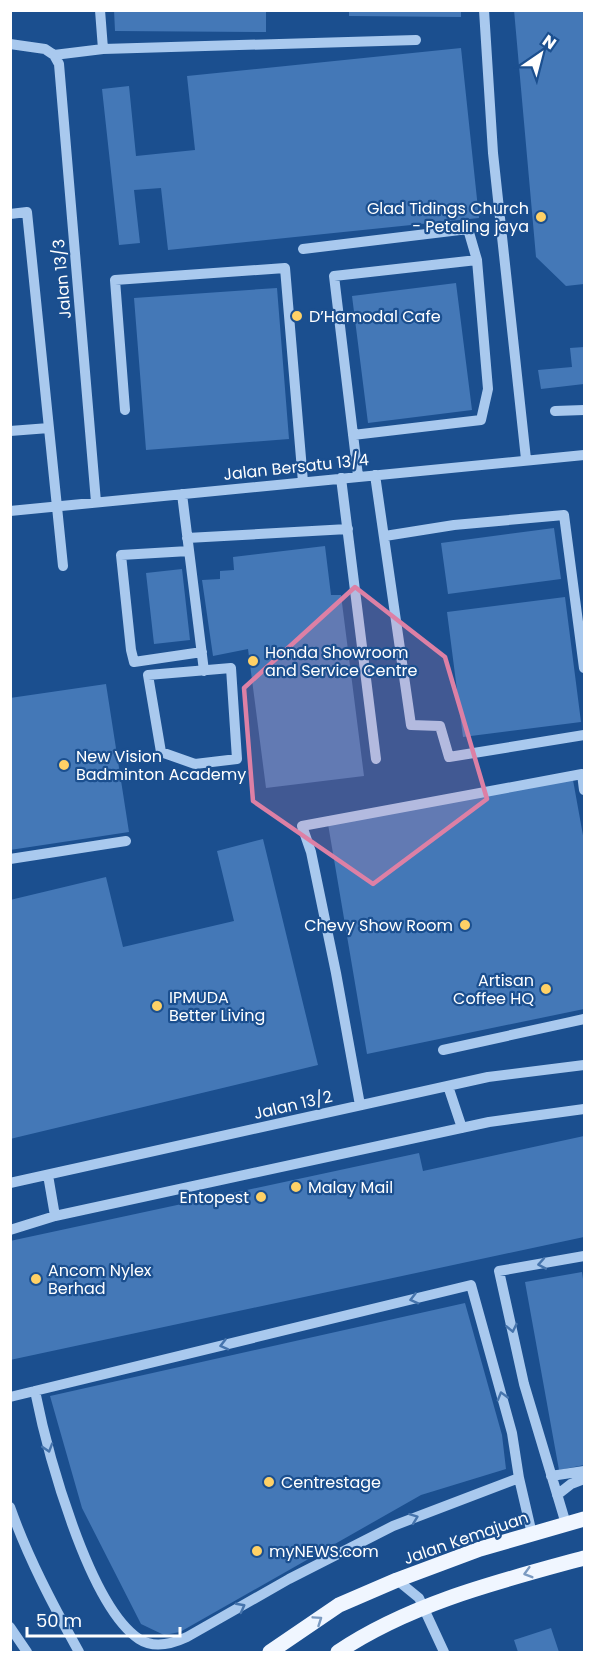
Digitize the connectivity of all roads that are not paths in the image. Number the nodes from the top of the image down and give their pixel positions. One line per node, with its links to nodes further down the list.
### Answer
1 (100, 10): 5 (street)
2 (484, 10): 17 (street)
3 (416, 40): 5 (street)
4 (10, 44): 6 (street)
5 (103, 49): 6 (street)
6 (54, 54): 23 (street, Jalan 13/3)
7 (10, 214): 13 (street)
8 (303, 249): 9 (street)
9 (477, 260): 15 (street); 15 (street)
10 (125, 410): 21 (street)
11 (585, 410): 12 (street)
12 (555, 411)
13 (49, 428): 14 (street); 24 (street)
14 (10, 431)
15 (353, 435): 19 (street)
16 (585, 455): 17 (street, Jalan Bersatu 13/4)
17 (526, 459): 18 (street, Jalan Bersatu 13/4)
18 (375, 474): 19 (street, Jalan Bersatu 13/4); 27 (street)
19 (358, 476): 20 (street, Jalan Bersatu 13/4)
20 (341, 478): 21 (street, Jalan Bersatu 13/4); 26 (street)
21 (303, 482): 22 (street, Jalan Bersatu 13/4)
22 (182, 494): 23 (street, Jalan Bersatu 13/4); 28 (street)
23 (96, 502): 24 (street, Jalan Bersatu 13/4)
24 (57, 506): 25 (street, Jalan Bersatu 13/4); 30 (street)
25 (10, 511)
26 (348, 529): 28 (street); 35 (street)
27 (385, 536): 32 (street); 34 (street)
28 (188, 538): 29 (street)
29 (189, 551): 31 (street); 31 (street)
30 (63, 566)
31 (202, 652): 33 (street)
32 (585, 668)
33 (204, 671): 33 (street)
34 (585, 735)
35 (376, 759)
36 (585, 790): 43 (street)
37 (126, 841): 38 (street)
38 (10, 858)
39 (585, 1019): 40 (street)
40 (443, 1050)
41 (585, 1065): 42 (street, Jalan 13/2)
42 (448, 1086): 43 (street, Jalan 13/2); 45 (street)
43 (360, 1105): 46 (street, Jalan 13/2)
44 (585, 1109): 45 (street)
45 (462, 1128): 48 (street)
46 (48, 1175): 47 (street, Jalan 13/2); 48 (street)
47 (10, 1183)
48 (55, 1216): 49 (street)
49 (10, 1230)
50 (585, 1256): 54 (street, one-way to 54)
51 (35, 1391): 52 (street); 55 (street, one-way to 51); 55 (street, one-way to 55)
52 (10, 1397)
53 (585, 1471): 54 (street)
54 (551, 1476): 57 (street)
55 (519, 1478): 61 (street)
56 (585, 1479): 57 (street)
57 (558, 1495): 60 (street)
58 (10, 1507): 62 (street)
59 (585, 1519): 60 (main road, Jalan Kemajuan)
60 (566, 1524): 61 (main road, Jalan Kemajuan)
61 (532, 1534): 64 (main road, Jalan Kemajuan)
62 (16, 1540): 68 (street)
63 (585, 1558): 65 (main road, one-way to 65)
64 (397, 1580): 65 (street); 69 (main road, Jalan Kemajuan, one-way to 64)
65 (425, 1608): 70 (main road); 71 (street)
66 (10, 1627): 67 (street)
67 (27, 1653)
68 (79, 1653)
69 (270, 1653)
70 (338, 1653)
71 (444, 1653)

